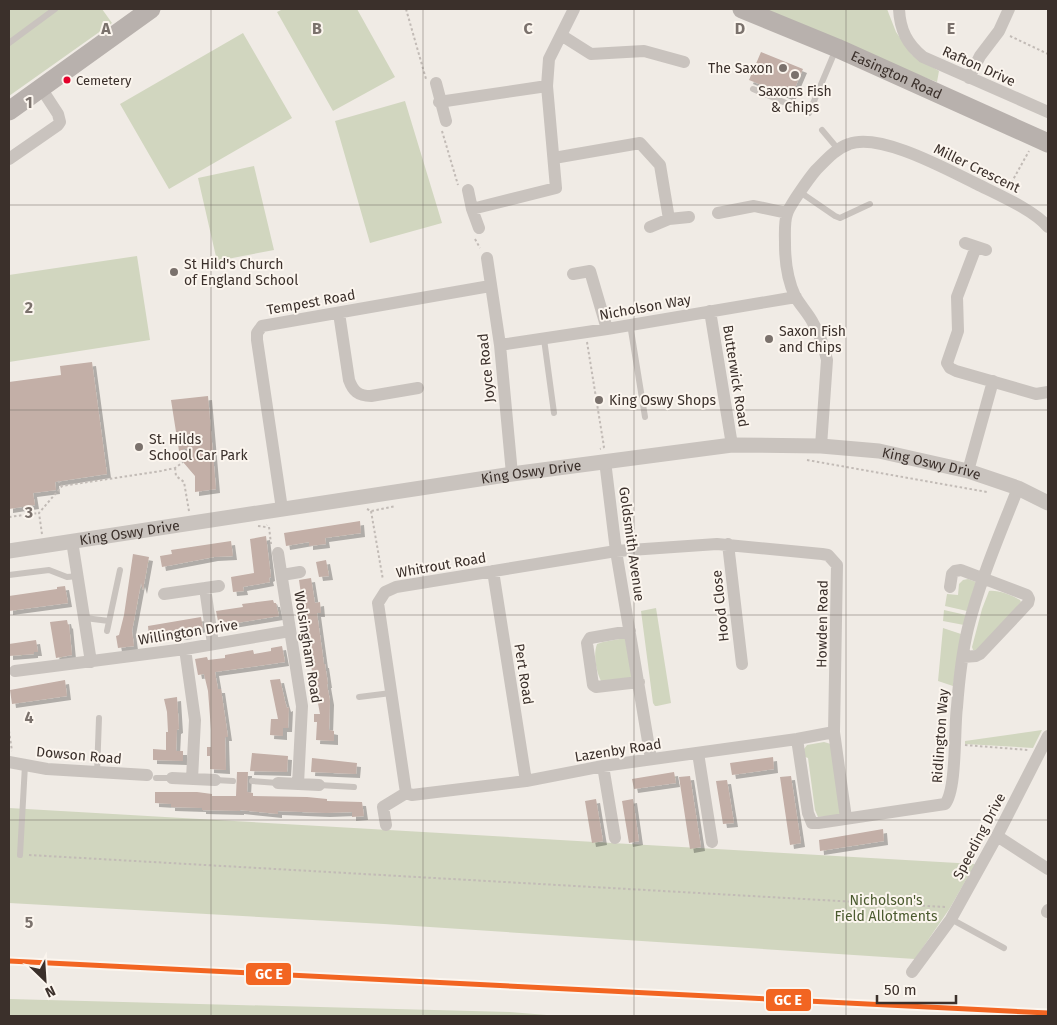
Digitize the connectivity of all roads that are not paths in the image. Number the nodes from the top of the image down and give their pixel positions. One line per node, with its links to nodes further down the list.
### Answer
1 (55, 9): 8 (lane)
2 (151, 9): 14 (main road)
3 (742, 9): 9 (main road, Easington Road)
4 (899, 9): 11 (street, Rafton Drive)
5 (1009, 9): 11 (street)
6 (571, 10): 7 (street)
7 (561, 36): 10 (street); 13 (street)
8 (9, 44)
9 (837, 48): 15 (lane); 21 (main road, Easington Road)
10 (684, 62)
11 (969, 78): 18 (street, Rafton Drive)
12 (431, 82): 16 (street)
13 (547, 86): 16 (street); 23 (street)
14 (41, 88): 17 (main road); 24 (street)
15 (752, 90)
16 (440, 102): 19 (street)
17 (9, 111)
18 (1048, 112)
19 (445, 126)
20 (822, 130): 22 (lane)
21 (1048, 143)
22 (838, 149): 26 (street); 34 (street, Miller Crescent)
23 (554, 158): 28 (street); 32 (street)
24 (9, 159)
25 (464, 190): 28 (street)
26 (800, 192): 27 (lane); 30 (street)
27 (870, 204)
28 (472, 209): 35 (street)
29 (718, 213): 30 (street)
30 (787, 213): 40 (street)
31 (689, 216): 32 (street)
32 (669, 219): 33 (street)
33 (650, 227)
34 (1048, 227)
35 (476, 232)
36 (976, 247): 47 (street)
37 (487, 258): 39 (street, Joyce Road)
38 (573, 274): 44 (street)
39 (490, 286): 42 (street, Tempest Road); 46 (street, Joyce Road)
40 (796, 297): 41 (street, Nicholson Way); 53 (street)
41 (710, 311): 43 (street, Nicholson Way); 52 (street, Butterwick Road)
42 (339, 313): 48 (street); 59 (street, Tempest Road)
43 (630, 324): 44 (street, Nicholson Way); 51 (lane)
44 (607, 329): 45 (street, Nicholson Way)
45 (544, 339): 46 (street, Nicholson Way); 50 (lane)
46 (500, 345): 56 (street, Joyce Road)
47 (993, 382): 49 (street); 55 (street)
48 (418, 388)
49 (1048, 392)
50 (554, 413)
51 (646, 417)
52 (732, 445): 53 (street, King Oswy Drive); 54 (street, King Oswy Drive)
53 (822, 446): 55 (street, King Oswy Drive)
54 (601, 457): 56 (street, King Oswy Drive); 63 (street, Goldsmith Avenue)
55 (968, 471): 57 (street, King Oswy Drive)
56 (512, 474): 59 (street, King Oswy Drive)
57 (1016, 492): 58 (street, King Oswy Drive); 71 (street, Ridlington Way)
58 (1048, 503)
59 (282, 509): 60 (street, King Oswy Drive)
60 (72, 541): 62 (street, King Oswy Drive); 70 (street)
61 (728, 544): 63 (street, Howden Road); 85 (street, Hood Close); 91 (street, Howden Road)
62 (9, 551)
63 (616, 551): 66 (street, Whitrout Road); 80 (street, Goldsmith Avenue)
64 (275, 552): 69 (street, Wolsingham Road)
65 (120, 570): 77 (lane)
66 (493, 571): 88 (street, Whitrout Road); 105 (street, Pert Road)
67 (300, 572): 69 (street, Wolsingham Road)
68 (9, 575): 70 (lane)
69 (282, 575): 79 (street, Wolsingham Road)
70 (78, 576): 76 (street)
71 (984, 578): 73 (street); 83 (street, Ridlington Way); 83 (street)
72 (219, 586): 74 (street)
73 (950, 587)
74 (205, 588): 75 (street); 81 (street)
75 (164, 594)
76 (84, 618): 77 (lane); 84 (street)
77 (109, 621): 78 (lane)
78 (107, 630)
79 (290, 631): 81 (street, Willington Drive); 107 (street, Wolsingham Road)
80 (630, 631): 87 (street, Goldsmith Avenue); 87 (street)
81 (213, 644): 82 (street, Willington Drive)
82 (185, 649): 84 (street, Willington Drive); 101 (street)
83 (963, 657): 111 (street, Ridlington Way)
84 (91, 662): 86 (street, Willington Drive)
85 (742, 664)
86 (15, 671)
87 (639, 682): 95 (street, Goldsmith Avenue)
88 (391, 692): 89 (lane); 110 (street, Whitrout Road)
89 (359, 697)
90 (99, 718): 98 (lane)
91 (834, 732): 93 (street, Lazenby Road); 111 (street, Howden Road)
92 (1048, 736): 113 (street, Speeding Drive)
93 (797, 739): 94 (street, Lazenby Road); 111 (street, Ridlington Way)
94 (698, 752): 95 (street, Lazenby Road); 115 (street)
95 (652, 759): 97 (street, Lazenby Road)
96 (16, 763): 98 (street, Dowson Road); 116 (lane)
97 (603, 766): 105 (street, Lazenby Road); 114 (street)
98 (97, 773): 99 (street, Dowson Road)
99 (152, 776): 100 (lane)
100 (172, 778): 101 (street)
101 (192, 779): 102 (street)
102 (215, 780): 103 (lane)
103 (233, 781)
104 (252, 781): 106 (lane)
105 (526, 781): 110 (street, Lazenby Road)
106 (278, 783): 107 (street)
107 (298, 784): 108 (street)
108 (319, 785): 109 (lane)
109 (354, 787)
110 (406, 793): 112 (street)
111 (846, 818)
112 (386, 825)
113 (997, 836): 117 (street); 118 (street, Speeding Drive)
114 (615, 838)
115 (712, 842)
116 (20, 855)
117 (1048, 869)
118 (954, 913): 119 (lane); 120 (street, Speeding Drive)
119 (1004, 948)
120 (912, 972)

